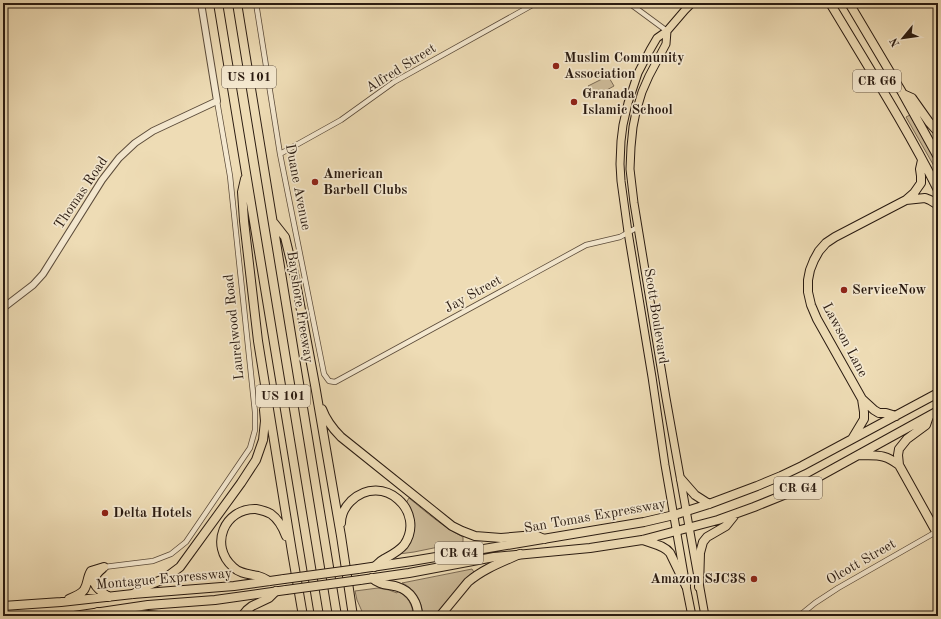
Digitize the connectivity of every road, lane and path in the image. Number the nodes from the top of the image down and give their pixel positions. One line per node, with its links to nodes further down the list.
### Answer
1 (201, 3): 12 (street, Laurelwood Road)
2 (218, 3): 17 (highway, US 101)
3 (237, 3): 21 (highway, Bayshore Freeway / US 101)
4 (256, 3): 14 (street, Duane Avenue)
5 (536, 3): 14 (street, Alfred Street)
6 (629, 3): 10 (street)
7 (692, 3): 10 (main road, Scott Boulevard)
8 (830, 3): 16 (highway, CR G6)
9 (849, 3): 11 (highway, CR G6)
10 (667, 31): 22 (main road, Scott Boulevard); 23 (main road, Scott Boulevard)
11 (903, 94): 13 (highway); 15 (highway, CR G6)
12 (217, 101): 24 (street, Thomas Road); 49 (street, Laurelwood Road)
13 (938, 132)
14 (280, 154): 26 (street, Duane Avenue)
15 (938, 157)
16 (922, 160): 18 (highway, CR G6); 19 (highway)
17 (246, 176): 25 (highway); 68 (highway, US 101)
18 (938, 190)
19 (906, 200): 20 (highway); 29 (highway, Lawson Lane)
20 (938, 205)
21 (273, 223): 27 (highway); 69 (highway, Bayshore Freeway / US 101)
22 (638, 227): 23 (street, Jay Street); 36 (main road, Scott Boulevard)
23 (628, 232): 26 (street, Jay Street); 39 (main road, Scott Boulevard)
24 (3, 308)
25 (258, 341): 47 (highway); 58 (highway)
26 (324, 374)
27 (315, 385): 44 (highway); 45 (highway)
28 (938, 393): 31 (highway, San Tomas Expressway / CR G4)
29 (862, 399): 31 (highway); 33 (highway)
30 (938, 411): 32 (highway, San Tomas Expressway / CR G4)
31 (896, 416): 33 (highway, San Tomas Expressway / CR G4)
32 (929, 416): 34 (highway, San Tomas Expressway / CR G4); 35 (highway)
33 (852, 439): 37 (highway, San Tomas Expressway / CR G4)
34 (859, 456): 35 (highway); 40 (highway, San Tomas Expressway / CR G4)
35 (899, 465): 43 (highway)
36 (681, 479): 37 (highway); 38 (main road, Scott Boulevard)
37 (709, 504): 38 (highway, San Tomas Expressway / CR G4)
38 (686, 510): 39 (highway, San Tomas Expressway / CR G4); 41 (main road, Scott Boulevard)
39 (674, 515): 42 (main road, Scott Boulevard); 45 (highway, San Tomas Expressway / CR G4)
40 (735, 515): 41 (highway, San Tomas Expressway / CR G4); 56 (highway)
41 (689, 528): 42 (highway, San Tomas Expressway / CR G4); 56 (main road, Scott Boulevard)
42 (677, 532): 46 (highway, San Tomas Expressway / CR G4); 55 (main road, Scott Boulevard)
43 (937, 533): 75 (street, Olcott Street)
44 (340, 536): 50 (highway); 70 (highway)
45 (544, 539): 50 (highway, San Tomas Expressway / CR G4)
46 (642, 540): 48 (highway, San Tomas Expressway / CR G4); 55 (highway)
47 (292, 552): 53 (highway); 67 (highway)
48 (520, 554): 52 (highway, San Tomas Expressway / CR G4); 72 (highway)
49 (104, 567): 59 (highway); 60 (highway)
50 (374, 567): 51 (highway, San Tomas Expressway / CR G4, bridge)
51 (327, 574): 53 (highway, Montague Expressway / CR G4, bridge)
52 (372, 578): 54 (highway, San Tomas Expressway / CR G4, bridge); 71 (highway)
53 (269, 581): 58 (highway, Montague Expressway / CR G4)
54 (328, 584): 57 (highway, Montague Expressway / CR G4, bridge)
55 (686, 586): 73 (main road, Scott Boulevard)
56 (699, 587): 74 (main road, Scott Boulevard)
57 (276, 591): 62 (highway, Montague Expressway / CR G4); 66 (highway)
58 (133, 594): 59 (highway, Montague Expressway / CR G4)
59 (109, 597): 60 (highway, Montague Expressway / CR G4)
60 (61, 602): 61 (highway, Montague Expressway / CR G4)
61 (3, 606)
62 (98, 612): 63 (highway, Montague Expressway / CR G4); 64 (highway)
63 (74, 616)
64 (113, 616): 65 (highway)
65 (158, 616)
66 (242, 616)
67 (303, 616)
68 (319, 616)
69 (338, 616)
70 (353, 616)
71 (418, 616)
72 (440, 616)
73 (692, 616)
74 (705, 616)
75 (799, 616)

